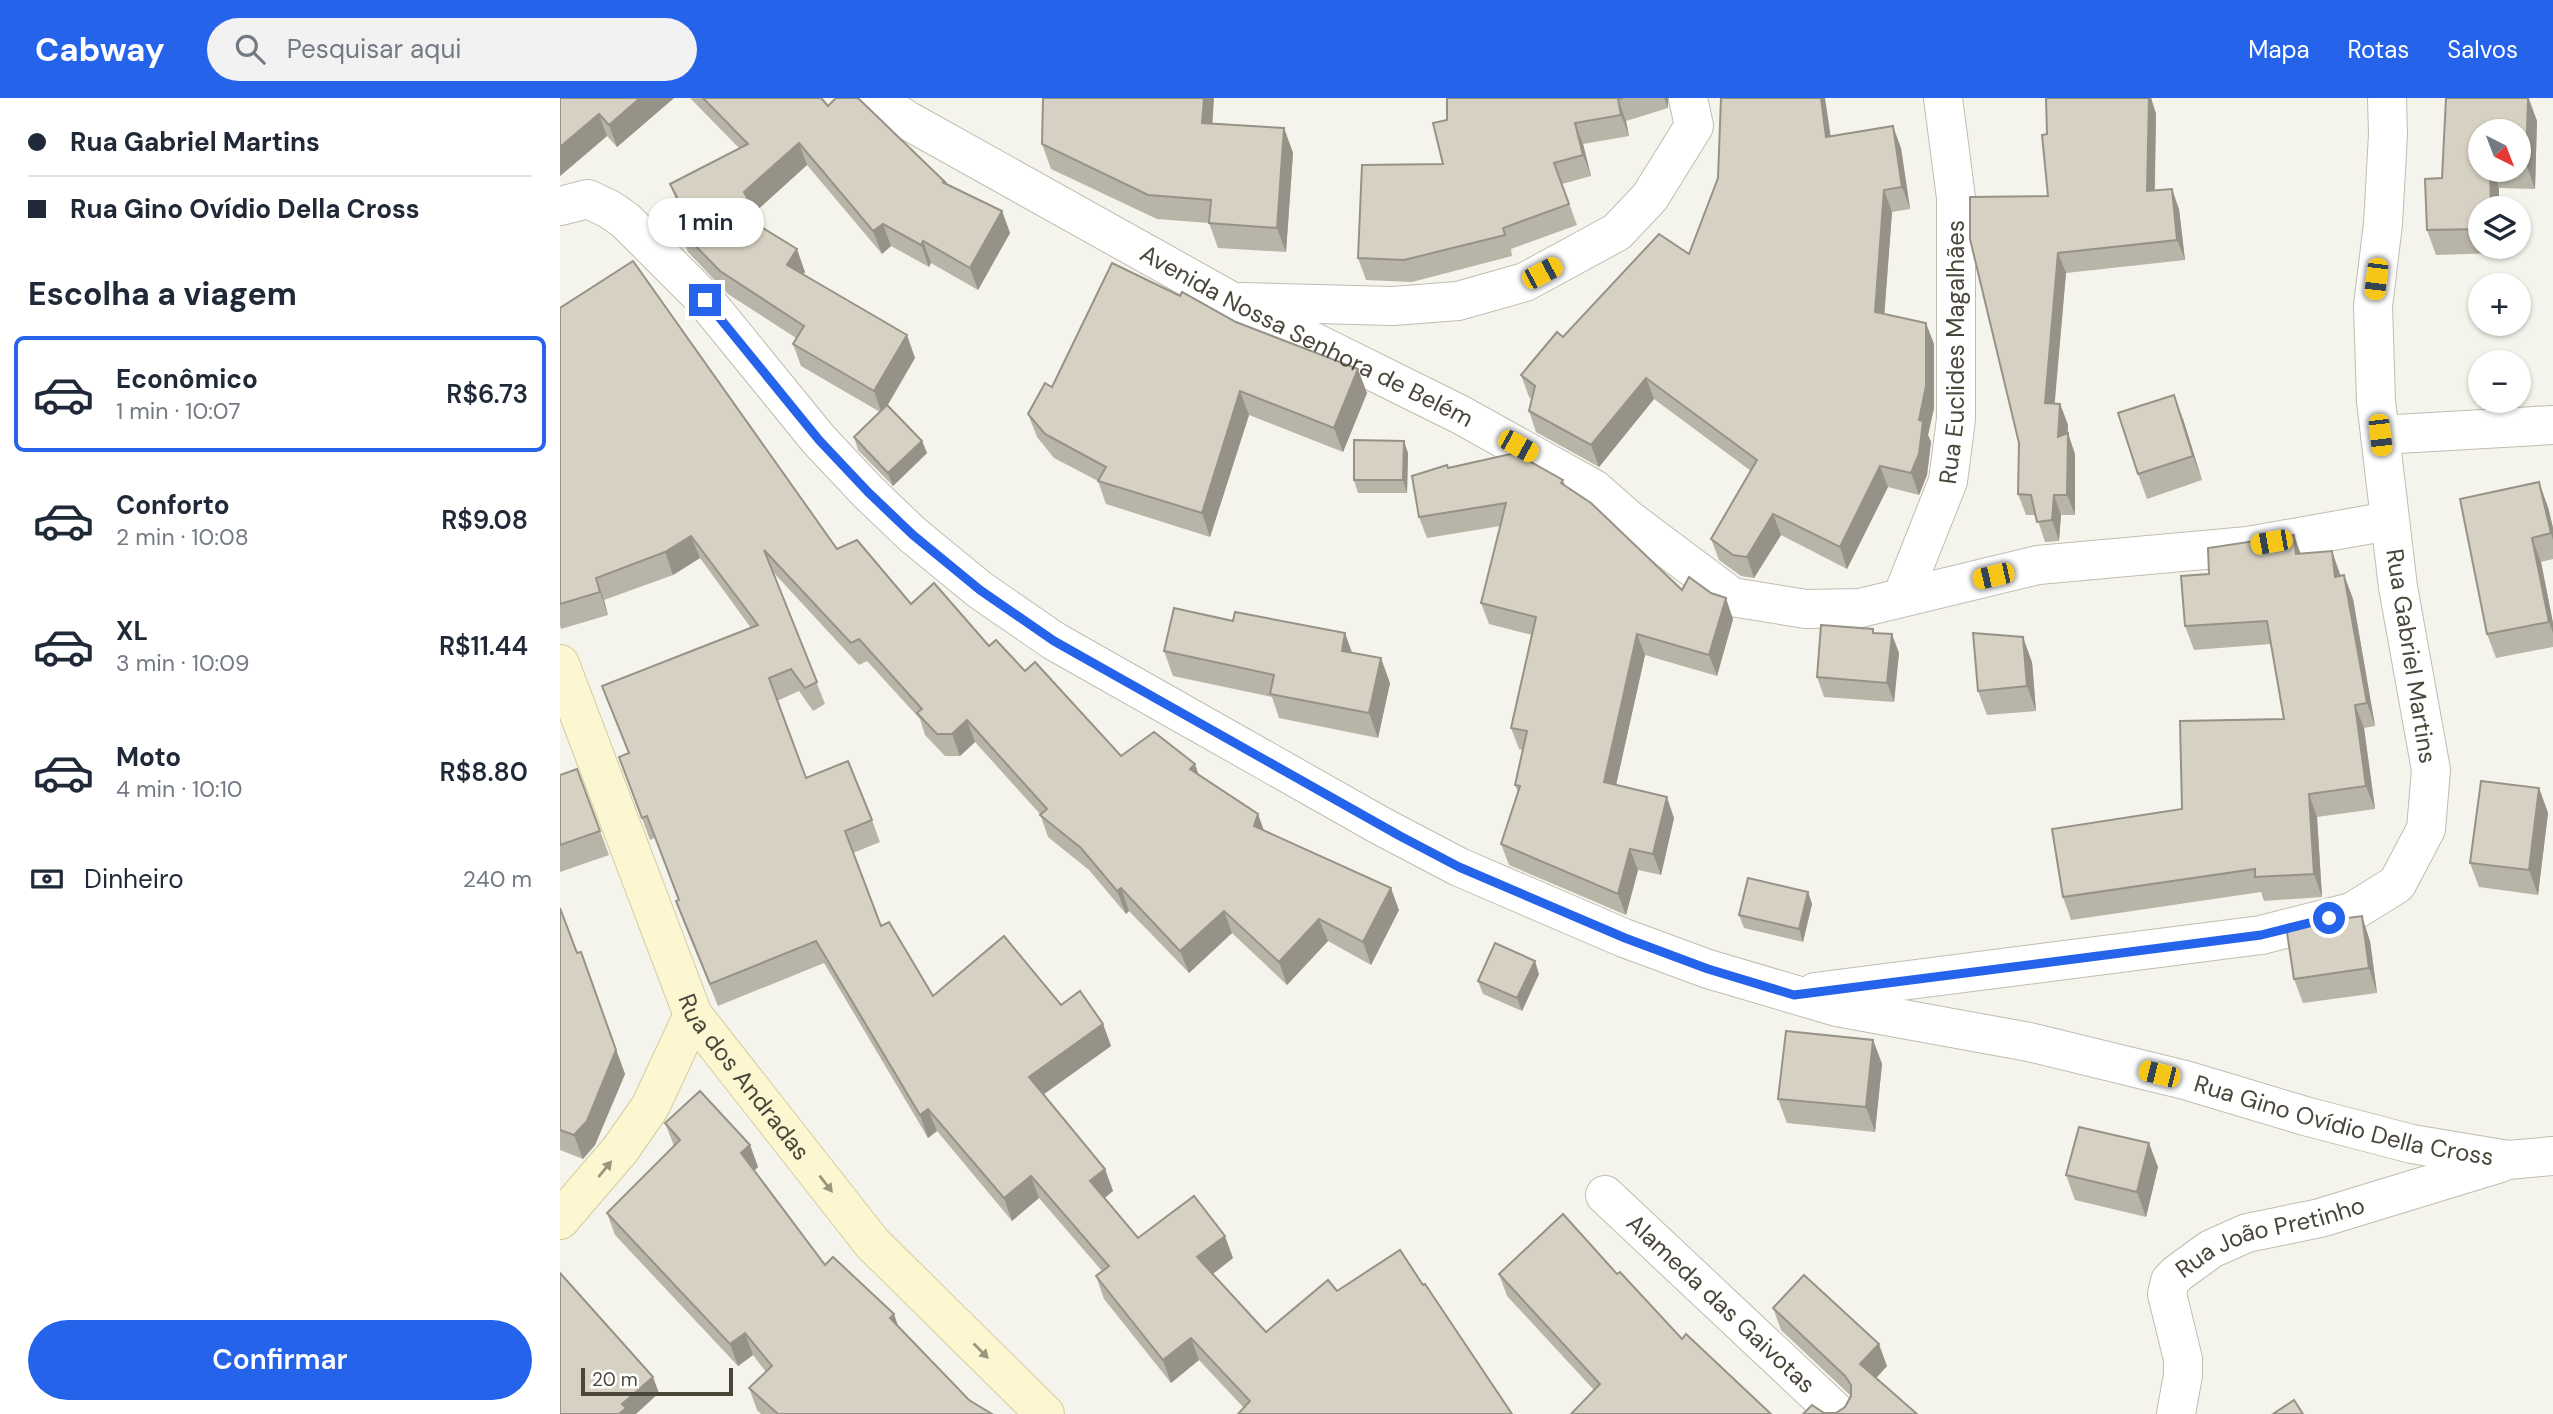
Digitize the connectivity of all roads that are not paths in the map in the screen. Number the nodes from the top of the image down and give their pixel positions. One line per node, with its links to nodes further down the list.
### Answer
1 (873, 98): 6 (street, Avenida Nossa Senhora de Belém)
2 (1688, 98): 6 (street)
3 (1943, 98): 10 (street, Rua Euclides Magalhães)
4 (2387, 98): 8 (street, Rua Gabriel Martins)
5 (560, 206): 12 (street, Rua Gino Ovídio Della Cross)
6 (1231, 301): 10 (street, Avenida Nossa Senhora de Belém)
7 (2553, 425): 8 (street)
8 (2380, 435): 9 (street, Rua Gabriel Martins)
9 (2389, 521): 10 (street, Avenida Nossa Senhora de Belém); 12 (street, Rua Gabriel Martins)
10 (1902, 597)
11 (560, 664): 13 (street, Rua dos Andradas)
12 (1794, 995): 15 (street, Rua Gino Ovídio Della Cross)
13 (693, 1015): 17 (street, one-way to 13); 18 (street, Rua dos Andradas, one-way to 18)
14 (2553, 1156): 15 (street, Rua Gino Ovídio Della Cross)
15 (2508, 1160): 20 (street, Rua João Pretinho)
16 (1605, 1195): 19 (street, Alameda das Gaivotas)
17 (560, 1220)
18 (1045, 1414)
19 (1838, 1414)
20 (2176, 1414)

